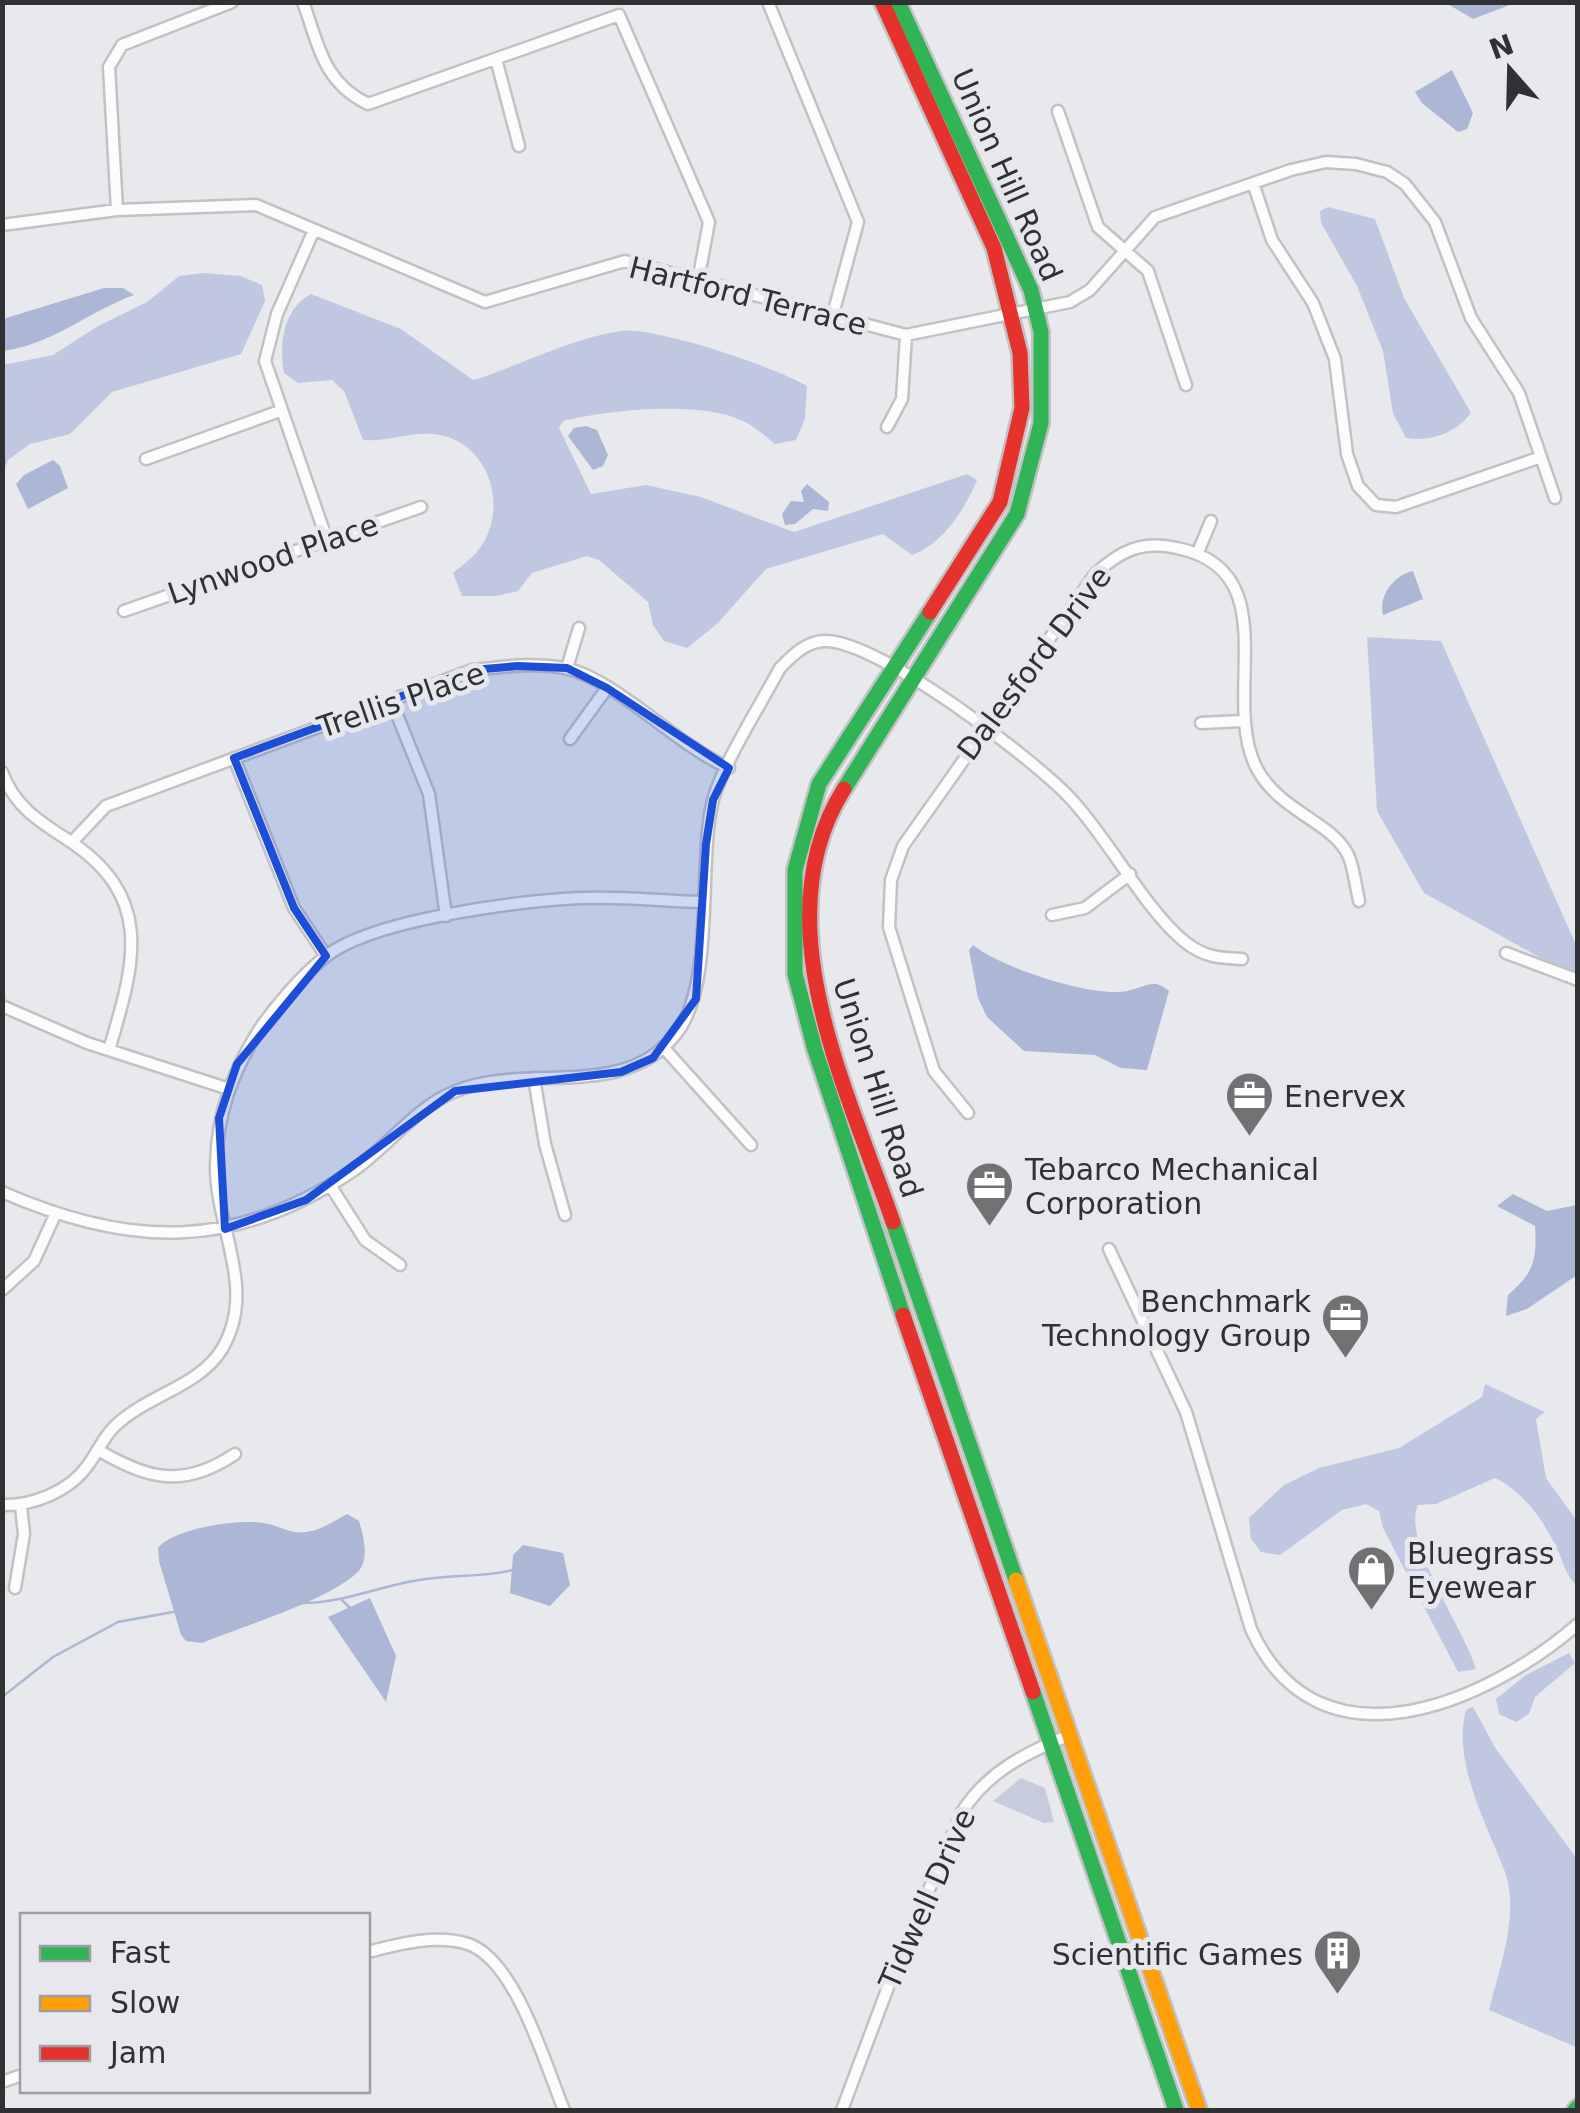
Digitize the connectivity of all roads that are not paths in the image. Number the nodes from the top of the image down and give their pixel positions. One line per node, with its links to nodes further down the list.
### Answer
1 (232, 2): 10 (street)
2 (304, 2): 6 (street)
3 (768, 2): 17 (street)
4 (882, 2): 16 (street, Union Hill Road)
5 (898, 2): 15 (street, Union Hill Road)
6 (496, 59): 8 (street); 14 (street)
7 (1058, 112): 13 (street)
8 (519, 146)
9 (1252, 183): 13 (street, Hartford Terrace); 22 (street, Hartford Terrace); 22 (street)
10 (117, 210): 11 (street, Hartford Terrace); 12 (street, Hartford Terrace)
11 (2, 225)
12 (314, 230): 14 (street, Hartford Terrace); 20 (street)
13 (1125, 252): 15 (street, Hartford Terrace); 19 (street)
14 (698, 281): 17 (street, Hartford Terrace)
15 (1037, 310): 16 (street, Hartford Terrace); 33 (street, Union Hill Road)
16 (1013, 316): 18 (street, Hartford Terrace); 31 (street, Union Hill Road)
17 (832, 318): 18 (street, Hartford Terrace)
18 (906, 335): 21 (street)
19 (1186, 384)
20 (280, 411): 23 (street); 27 (street)
21 (887, 427)
22 (1541, 457): 24 (street, Hartford Terrace)
23 (146, 458)
24 (1555, 498)
25 (421, 507): 27 (street, Lynwood Place)
26 (1211, 521): 28 (street)
27 (327, 540): 29 (street, Lynwood Place)
28 (1198, 552): 36 (street); 38 (street, Dalesford Drive)
29 (124, 611)
30 (578, 628): 32 (street)
31 (892, 667): 33 (street); 41 (street); 75 (street, Union Hill Road)
32 (567, 668): 34 (street, Trellis Place); 35 (street, Trellis Place)
33 (911, 680): 38 (street); 74 (street, Union Hill Road)
34 (607, 688): 39 (street); 41 (street, Trellis Place)
35 (390, 700): 40 (street, Trellis Place); 47 (street)
36 (1242, 721): 37 (street); 45 (street)
37 (1201, 723)
38 (984, 726): 44 (street); 58 (street, Dalesford Drive)
39 (570, 739)
40 (234, 758): 43 (street, Trellis Place); 50 (street)
41 (728, 768): 46 (street)
42 (2, 772): 43 (street)
43 (72, 842): 55 (street)
44 (1130, 874): 48 (street); 51 (street)
45 (1360, 901)
46 (702, 902): 47 (street); 54 (street)
47 (446, 916): 50 (street)
48 (1052, 916)
49 (1506, 952): 52 (street)
50 (326, 956): 57 (street)
51 (1242, 959)
52 (1578, 980)
53 (2, 1006): 55 (street)
54 (664, 1047): 56 (street); 59 (street)
55 (109, 1050): 57 (street)
56 (534, 1078): 60 (street); 62 (street)
57 (229, 1089): 64 (street)
58 (968, 1113)
59 (751, 1145)
60 (330, 1185): 64 (street); 66 (street)
61 (2, 1192): 63 (street)
62 (565, 1214)
63 (55, 1215): 64 (street); 67 (street)
64 (224, 1229): 68 (street)
65 (1110, 1248): 73 (street)
66 (400, 1266)
67 (2, 1290)
68 (98, 1450): 69 (street); 71 (street)
69 (235, 1454)
70 (2, 1504): 71 (street)
71 (22, 1506): 72 (street)
72 (15, 1588)
73 (1578, 1624)
74 (1070, 1735): 75 (street, Tidwell Drive); 80 (street, Union Hill Road)
75 (1049, 1743): 78 (street, Tidwell Drive); 79 (street, Union Hill Road)
76 (370, 1952): 77 (street)
77 (564, 2110)
78 (842, 2110)
79 (1176, 2110)
80 (1199, 2110)

